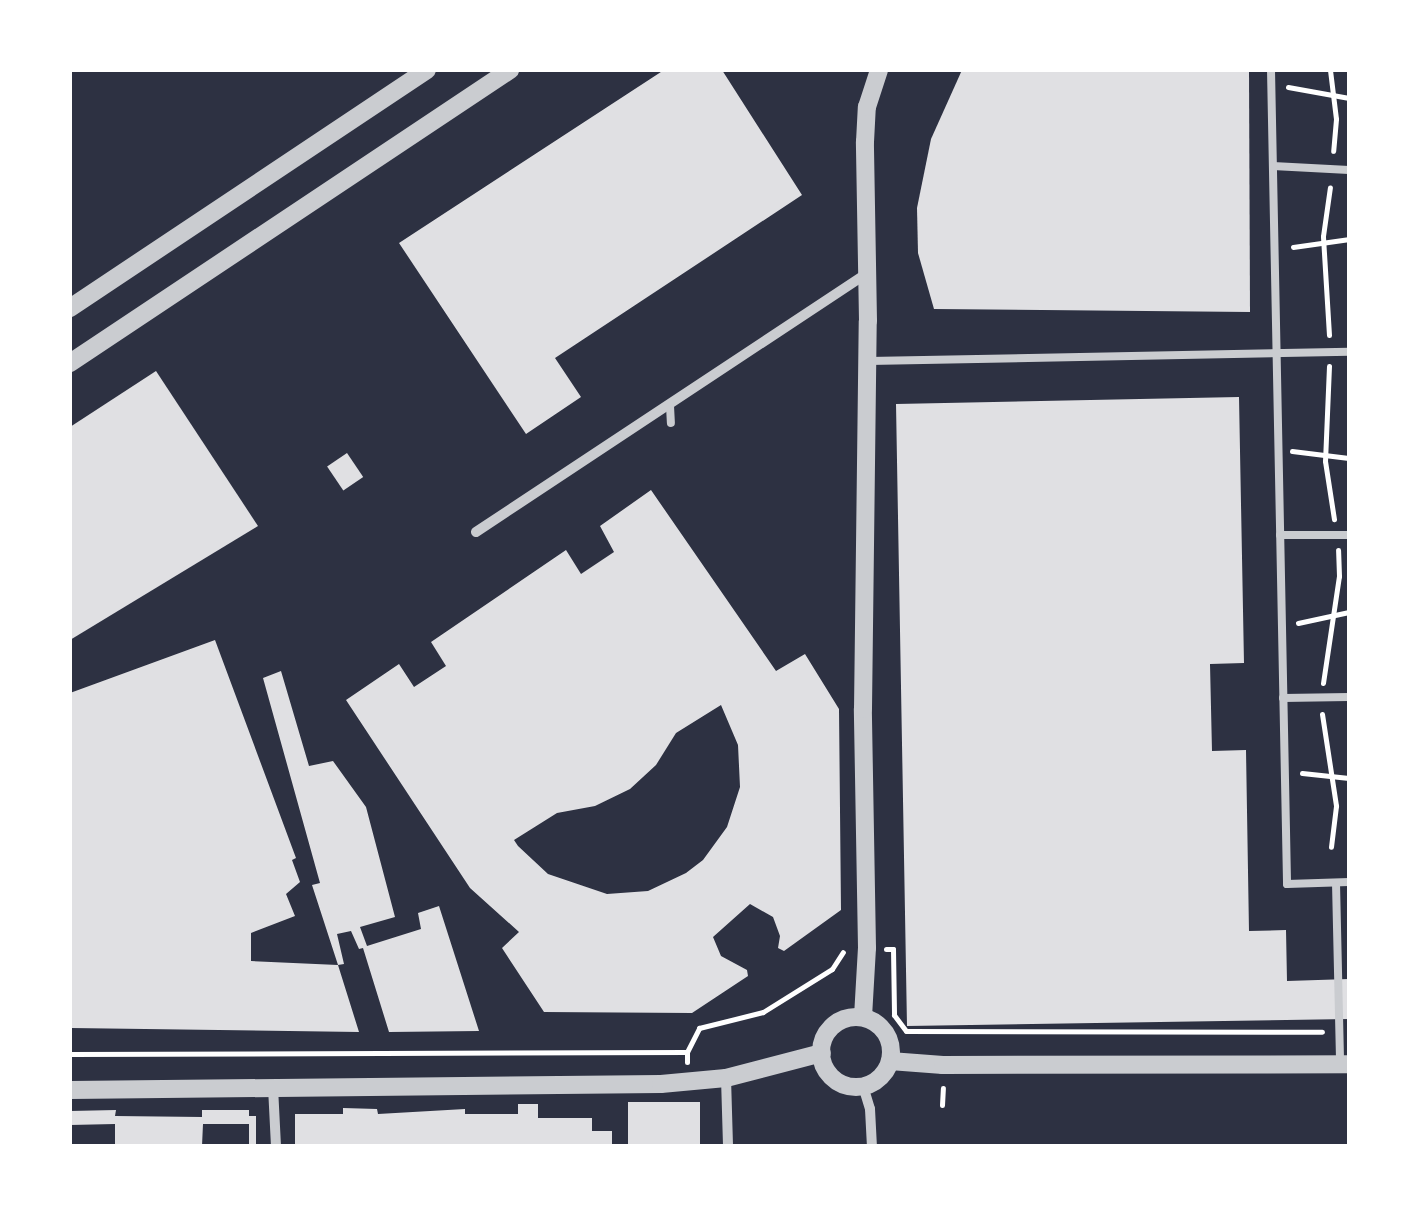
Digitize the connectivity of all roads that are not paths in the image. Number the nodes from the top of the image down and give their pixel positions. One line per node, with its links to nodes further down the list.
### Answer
1 (427, 70): 8 (street)
2 (510, 70): 12 (street)
3 (879, 70): 7 (street)
4 (1271, 70): 5 (lane)
5 (1273, 166): 6 (lane); 10 (lane)
6 (1349, 170)
7 (865, 275): 11 (street); 13 (street)
8 (70, 308)
9 (1349, 352): 10 (lane)
10 (1276, 354): 11 (lane); 16 (lane)
11 (868, 361): 22 (street)
12 (70, 363)
13 (670, 406): 14 (lane); 15 (street)
14 (671, 423)
15 (476, 532)
16 (1280, 534): 17 (lane); 19 (lane)
17 (1349, 535)
18 (1349, 697): 19 (lane)
19 (1283, 698): 21 (lane)
20 (1349, 882): 21 (lane)
21 (1336, 883): 25 (lane)
22 (863, 1018): 23 (street); 24 (street)
23 (822, 1053): 26 (street); 27 (street)
24 (890, 1060): 25 (street); 27 (street)
25 (1344, 1064)
26 (726, 1078): 28 (street); 31 (street)
27 (863, 1086): 32 (street)
28 (273, 1088): 29 (street); 30 (street)
29 (70, 1090)
30 (276, 1146)
31 (728, 1146)
32 (872, 1146)

